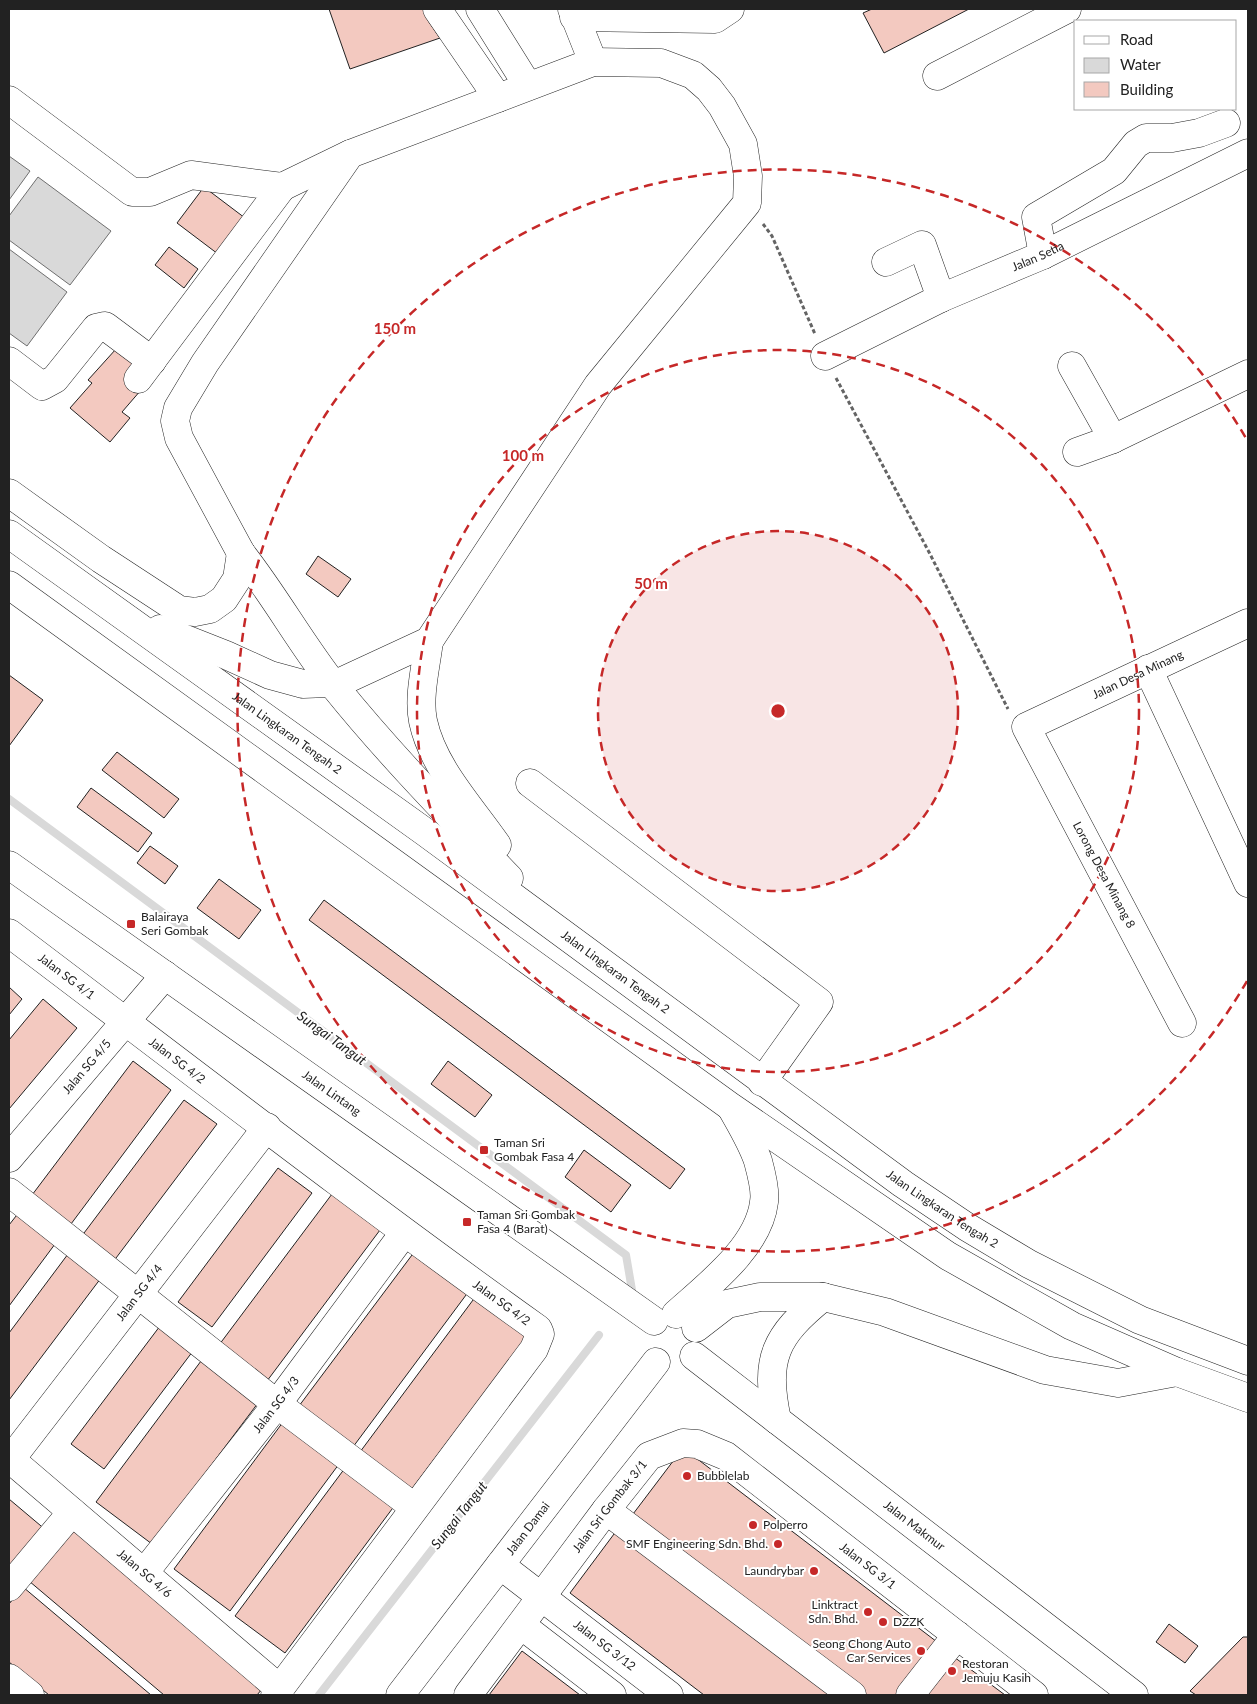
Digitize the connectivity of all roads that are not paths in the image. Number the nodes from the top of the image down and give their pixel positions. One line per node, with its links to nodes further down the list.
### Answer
1 (437, 9): 9 (main road)
2 (480, 9): 8 (main road)
3 (730, 9): 5 (main road)
4 (1067, 9): 7 (main road)
5 (573, 13): 6 (main road)
6 (593, 62): 8 (main road); 30 (main road)
7 (936, 76)
8 (528, 86): 9 (main road)
9 (498, 98): 12 (main road)
10 (9, 100): 14 (main road)
11 (1226, 123): 15 (main road)
12 (350, 154): 14 (main road); 26 (main road)
13 (1248, 154): 15 (main road, Jalan Setia)
14 (282, 187): 19 (main road)
15 (1043, 255): 17 (main road, Jalan Setia)
16 (886, 262): 17 (main road)
17 (941, 298): 18 (main road, Jalan Setia)
18 (824, 356)
19 (9, 361)
20 (1072, 366): 22 (main road)
21 (1248, 374): 22 (main road)
22 (1113, 439): 23 (main road)
23 (1077, 452)
24 (9, 493): 26 (main road)
25 (9, 534): 28 (main road, Jalan Lingkaran Tengah 2)
26 (241, 553): 32 (main road)
27 (9, 586): 43 (main road)
28 (124, 616): 32 (main road); 37 (main road, Jalan Lingkaran Tengah 2)
29 (1248, 623): 31 (main road, Jalan Desa Minang)
30 (430, 641): 32 (main road); 37 (main road)
31 (1148, 669): 33 (main road, Jalan Desa Minang); 36 (main road)
32 (334, 685): 37 (main road)
33 (1026, 727): 41 (main road, Lorong Desa Minang 8)
34 (530, 783): 42 (main road)
35 (9, 865): 39 (main road, Jalan Lintang)
36 (1248, 883)
37 (556, 928): 42 (main road, Jalan Lingkaran Tengah 2)
38 (9, 933): 40 (main road, Jalan SG 4/1)
39 (165, 976): 40 (main road, Jalan SG 4/5); 50 (main road, Jalan Lintang)
40 (126, 1021): 44 (main road, Jalan SG 4/2); 45 (main road, Jalan SG 4/5)
41 (1182, 1023)
42 (762, 1082): 53 (main road, Jalan Lingkaran Tengah 2)
43 (731, 1107): 50 (main road); 54 (main road)
44 (267, 1127): 47 (main road, Jalan SG 4/2); 48 (main road, Jalan SG 4/4)
45 (9, 1158)
46 (9, 1192): 48 (main road)
47 (404, 1233): 56 (main road, Jalan SG 4/3); 60 (main road, Jalan SG 4/2)
48 (137, 1295): 56 (main road); 59 (main road, Jalan SG 4/4)
49 (823, 1297): 50 (main road); 54 (main road); 57 (main road)
50 (675, 1321): 51 (main road); 52 (main road)
51 (694, 1356): 52 (main road); 57 (main road, Jalan Makmur)
52 (656, 1362): 63 (main road, Jalan Damai)
53 (1248, 1362)
54 (1177, 1372): 55 (main road)
55 (1248, 1398)
56 (277, 1404): 60 (main road); 64 (main road, Jalan SG 4/3)
57 (778, 1420): 79 (main road, Jalan Makmur)
58 (697, 1444): 61 (main road, Jalan Sri Gombak 3/1); 68 (main road, Jalan SG 3/1)
59 (10, 1458): 62 (main road, Jalan SG 4/6)
60 (414, 1506): 70 (main road, Jalan SG 4/2)
61 (606, 1510): 66 (main road, Jalan Sri Gombak 3/1); 76 (main road)
62 (72, 1512): 64 (main road, Jalan SG 4/6); 65 (main road)
63 (500, 1565): 66 (main road, Jalan SG 3/12); 73 (main road, Jalan Damai)
64 (144, 1573): 70 (main road, Jalan SG 4/6)
65 (9, 1588)
66 (541, 1596): 67 (main road); 75 (main road, Jalan SG 3/12)
67 (522, 1625): 71 (main road); 74 (main road)
68 (957, 1635): 77 (main road); 78 (main road, Jalan SG 3/1)
69 (9, 1678): 72 (main road)
70 (278, 1692)
71 (608, 1694)
72 (30, 1695)
73 (400, 1695)
74 (468, 1695)
75 (669, 1695)
76 (852, 1695)
77 (910, 1695)
78 (1034, 1695)
79 (1134, 1695)

